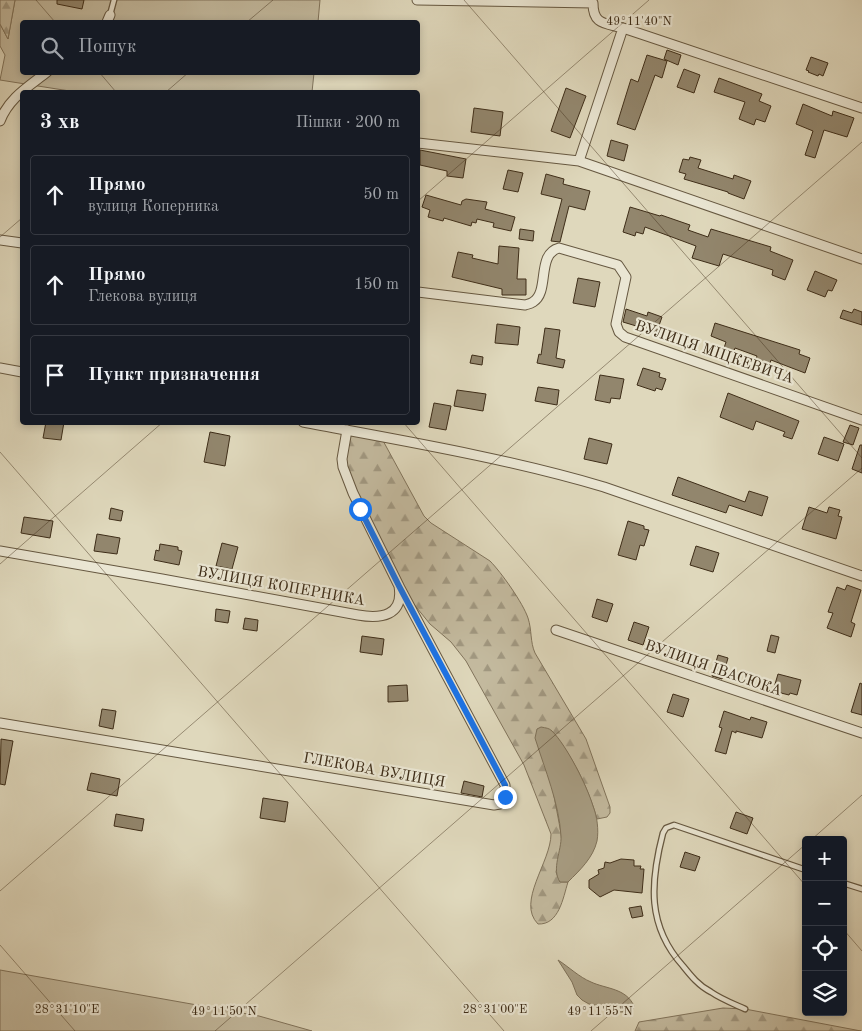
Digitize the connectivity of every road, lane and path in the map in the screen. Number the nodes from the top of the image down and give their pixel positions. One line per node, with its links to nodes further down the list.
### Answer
1 (114, 0): 4 (lane)
2 (417, 0): 3 (street)
3 (593, 2): 5 (street)
4 (109, 19)
5 (623, 28): 9 (street); 12 (street)
6 (44, 75): 7 (street)
7 (24, 90)
8 (20, 93): 10 (street)
9 (862, 108)
10 (0, 122)
11 (420, 144): 12 (street)
12 (579, 160): 15 (street)
13 (0, 240): 14 (street)
14 (20, 243)
15 (862, 259)
16 (420, 292): 19 (street, ВУЛИЦЯ МІЦКЕВИЧА)
17 (0, 368): 18 (street)
18 (20, 372)
19 (862, 420)
20 (320, 425): 21 (street)
21 (347, 430): 23 (street); 24 (street)
22 (0, 551): 24 (street, ВУЛИЦЯ КОПЕРНИКА)
23 (862, 576)
24 (399, 586): 26 (street, ГЛЕКОВА ВУЛИЦЯ)
25 (556, 630): 27 (street, ВУЛИЦЯ ІВАСЮКА)
26 (0, 723)
27 (862, 733)
28 (802, 869): 31 (lane)
29 (847, 884): 30 (lane)
30 (862, 889)
31 (745, 1009)

